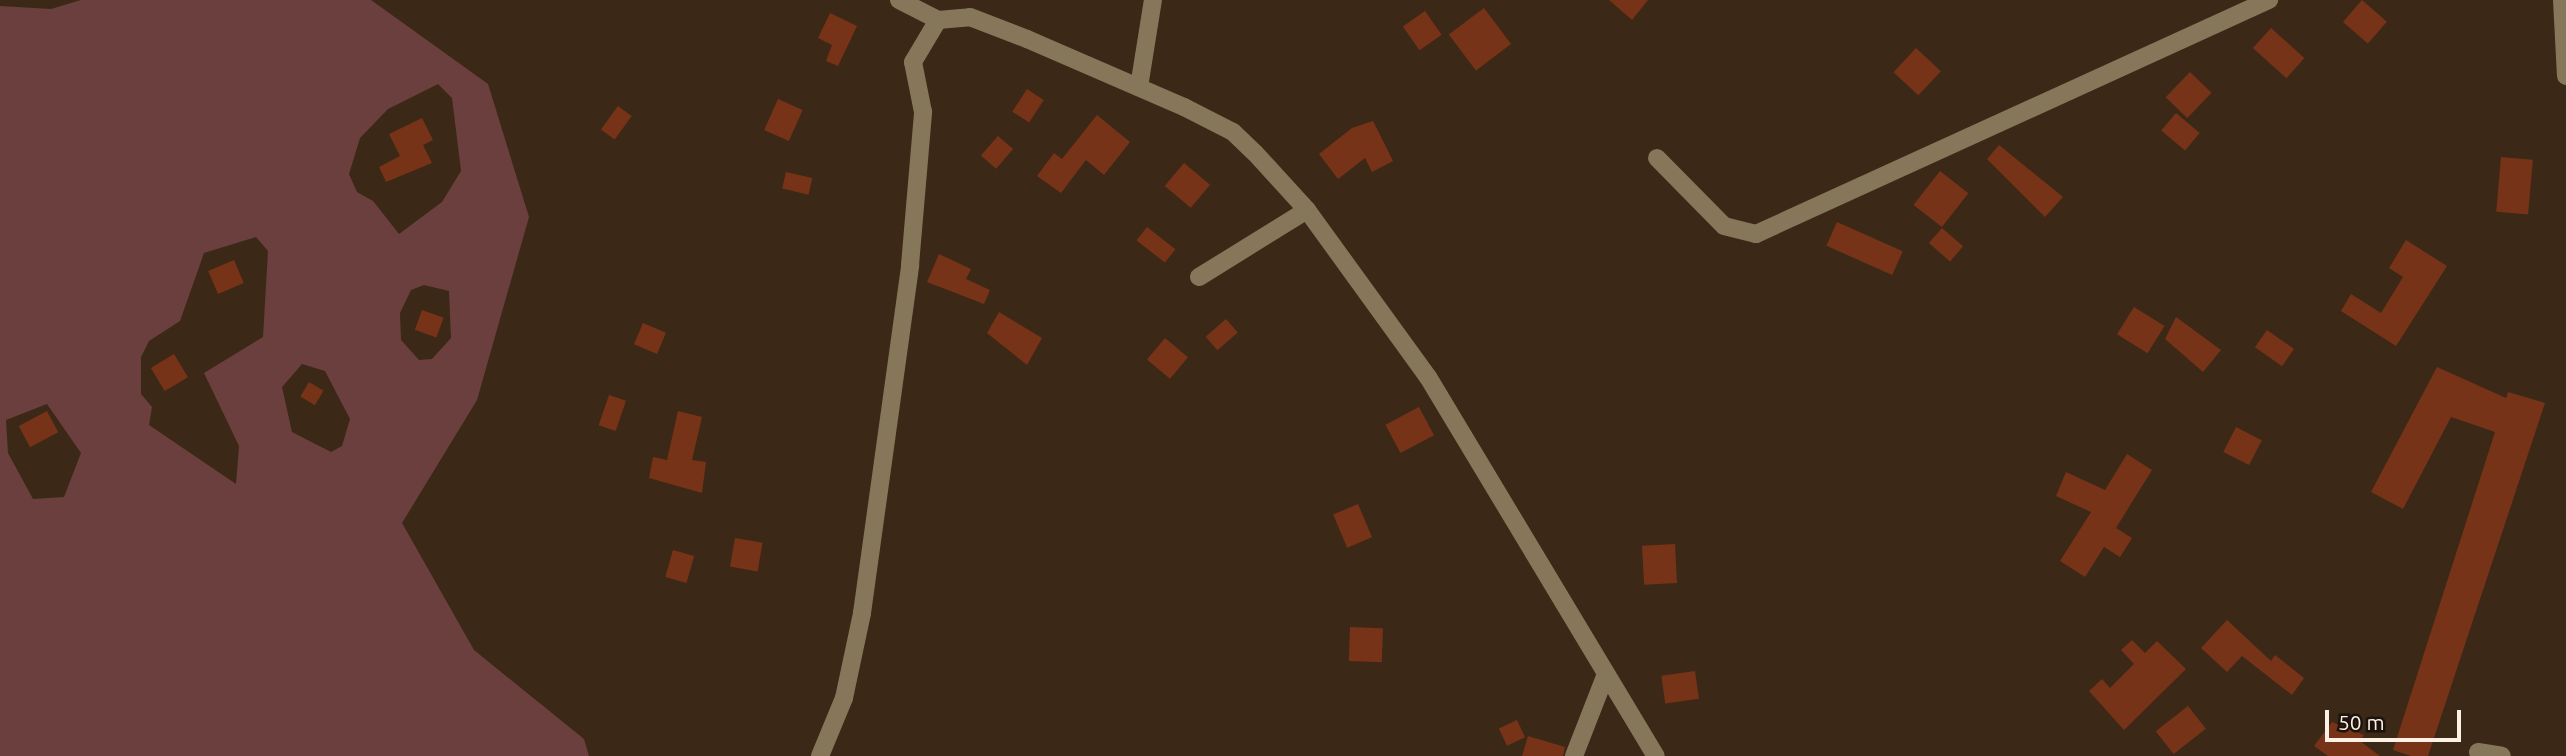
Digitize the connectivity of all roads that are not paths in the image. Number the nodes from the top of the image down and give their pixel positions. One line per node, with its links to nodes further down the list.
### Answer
1 (899, 0): 5 (street)
2 (1153, 0): 7 (street)
3 (2269, 0): 8 (street)
4 (2562, 0): 6 (street)
5 (938, 20): 7 (street); 13 (street)
6 (2566, 76)
7 (1139, 87): 9 (street)
8 (1657, 158)
9 (1307, 210): 10 (street); 11 (street)
10 (1199, 277)
11 (1606, 674): 14 (street); 15 (street)
12 (2479, 752): 16 (street)
13 (820, 756)
14 (1574, 756)
15 (1656, 756)
16 (2502, 756)

